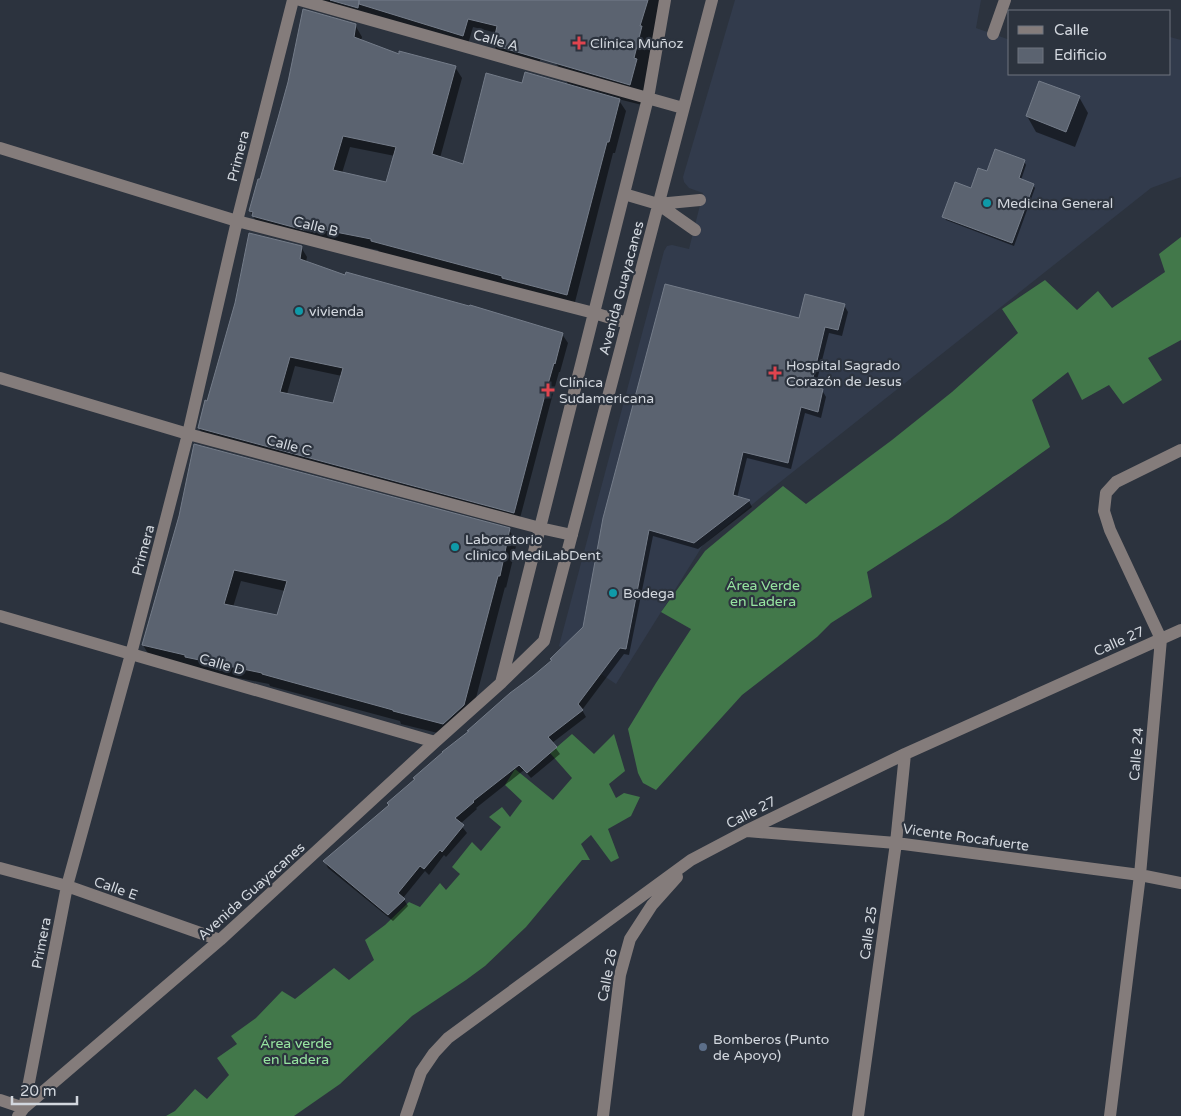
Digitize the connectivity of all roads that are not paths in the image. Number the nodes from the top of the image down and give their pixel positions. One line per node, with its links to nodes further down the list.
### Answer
1 (293, 0): 13 (street, Primera)
2 (300, 0): 7 (street, Calle A)
3 (664, 0): 7 (street, Avenida Guayacanes)
4 (712, 0): 8 (street, Avenida Guayacanes)
5 (1005, 0): 6 (street)
6 (993, 34)
7 (648, 98): 8 (street, Calle A); 10 (street, Avenida Guayacanes)
8 (683, 108): 12 (street, Avenida Guayacanes)
9 (0, 148): 13 (street, Calle B)
10 (624, 194): 12 (street); 15 (street, Avenida Guayacanes)
11 (700, 200): 12 (street)
12 (658, 204): 14 (street); 16 (street, Avenida Guayacanes)
13 (237, 221): 15 (street, Calle B); 18 (street, Primera)
14 (695, 230)
15 (594, 312): 16 (street, Calle B); 20 (street, Avenida Guayacanes)
16 (627, 323): 21 (street, Avenida Guayacanes)
17 (0, 378): 18 (street, Calle C)
18 (188, 434): 20 (street, Calle C); 25 (street, Primera)
19 (1181, 450): 24 (street)
20 (540, 528): 21 (street, Calle C); 26 (street, Avenida Guayacanes)
21 (572, 535): 26 (street, Avenida Guayacanes)
22 (0, 616): 25 (street, Calle D)
23 (1181, 630): 24 (street, Calle 27)
24 (1161, 639): 28 (street, Calle 27); 33 (street, Calle 24)
25 (131, 654): 27 (street, Calle D); 35 (street, Primera)
26 (501, 683): 27 (street, Avenida Guayacanes)
27 (435, 742): 36 (street, Avenida Guayacanes)
28 (905, 754): 29 (street, Calle 27); 30 (street, Calle 25)
29 (746, 831): 30 (street, Vicente Rocafuerte); 31 (street, Calle 27)
30 (896, 843): 33 (street, Vicente Rocafuerte); 41 (street, Calle 25)
31 (691, 860): 39 (street, Calle 27); 40 (street, Calle 26)
32 (0, 868): 35 (street, Calle E)
33 (1140, 875): 34 (street, Vicente Rocafuerte); 42 (street, Calle 24)
34 (1181, 883)
35 (67, 886): 36 (street, Calle E); 38 (street, Primera)
36 (220, 940): 38 (street, Avenida Guayacanes)
37 (0, 1100): 38 (street)
38 (21, 1112)
39 (406, 1116)
40 (603, 1116)
41 (858, 1116)
42 (1110, 1116)

